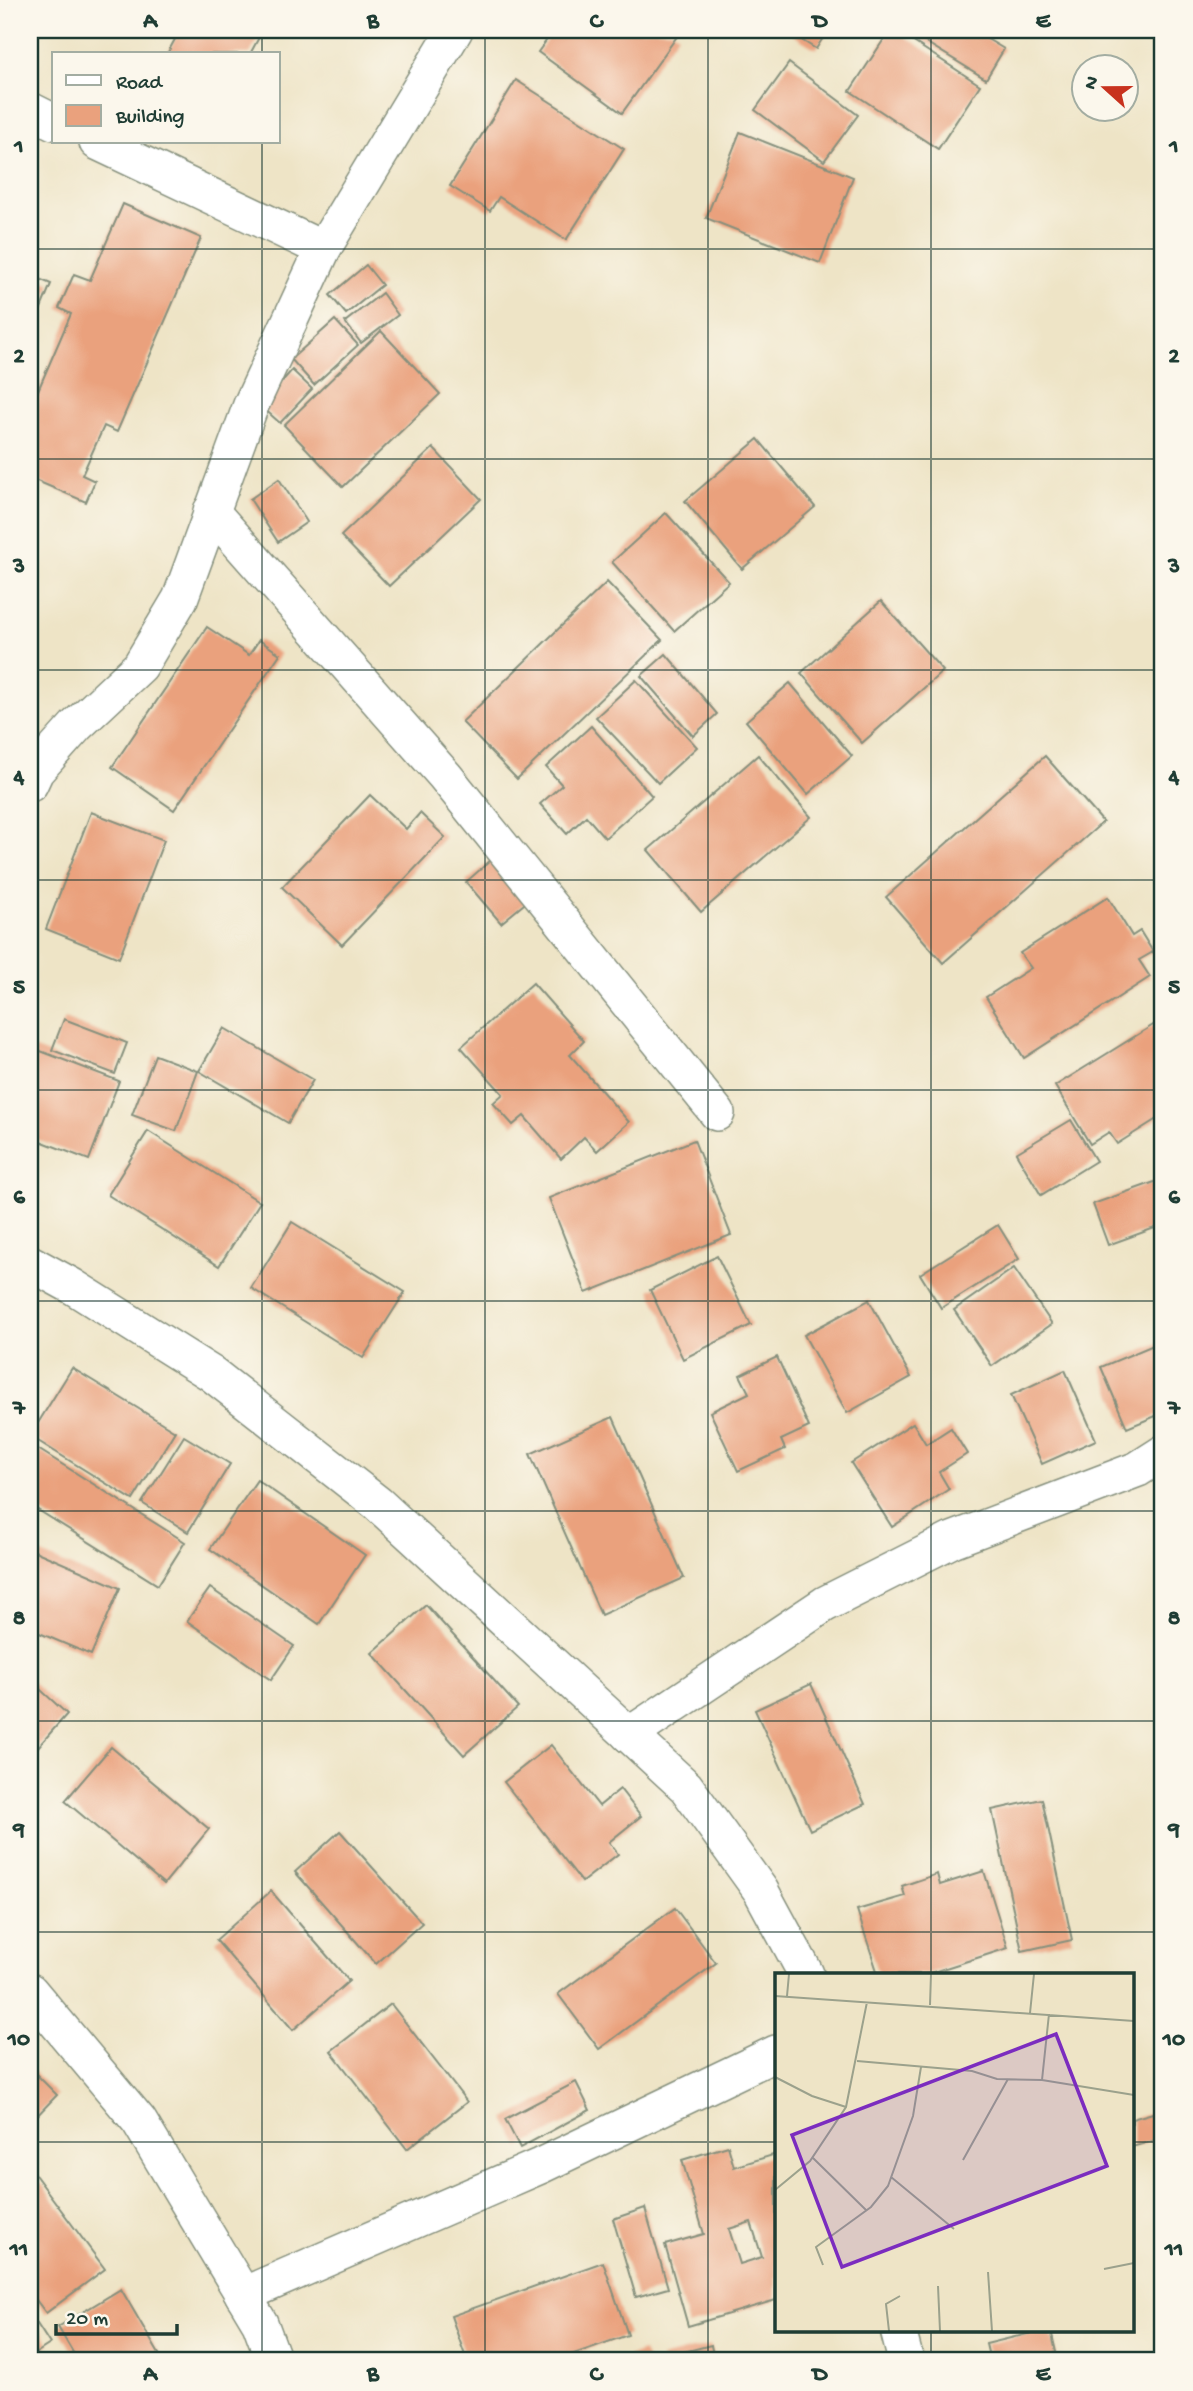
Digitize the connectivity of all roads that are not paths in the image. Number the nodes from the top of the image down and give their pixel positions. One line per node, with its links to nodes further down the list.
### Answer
1 (455, 30): 5 (street)
2 (30, 110): 3 (street)
3 (52, 121)
4 (101, 144): 5 (street)
5 (323, 249): 6 (street)
6 (211, 511): 7 (street); 8 (street)
7 (30, 784)
8 (717, 1113)
9 (30, 1264): 11 (street)
10 (1163, 1453): 11 (street)
11 (629, 1735): 12 (street)
12 (805, 1973)
13 (30, 1991): 15 (street)
14 (775, 2053): 15 (street)
15 (243, 2295): 17 (street)
16 (899, 2332): 18 (street)
17 (274, 2361)
18 (906, 2361)

